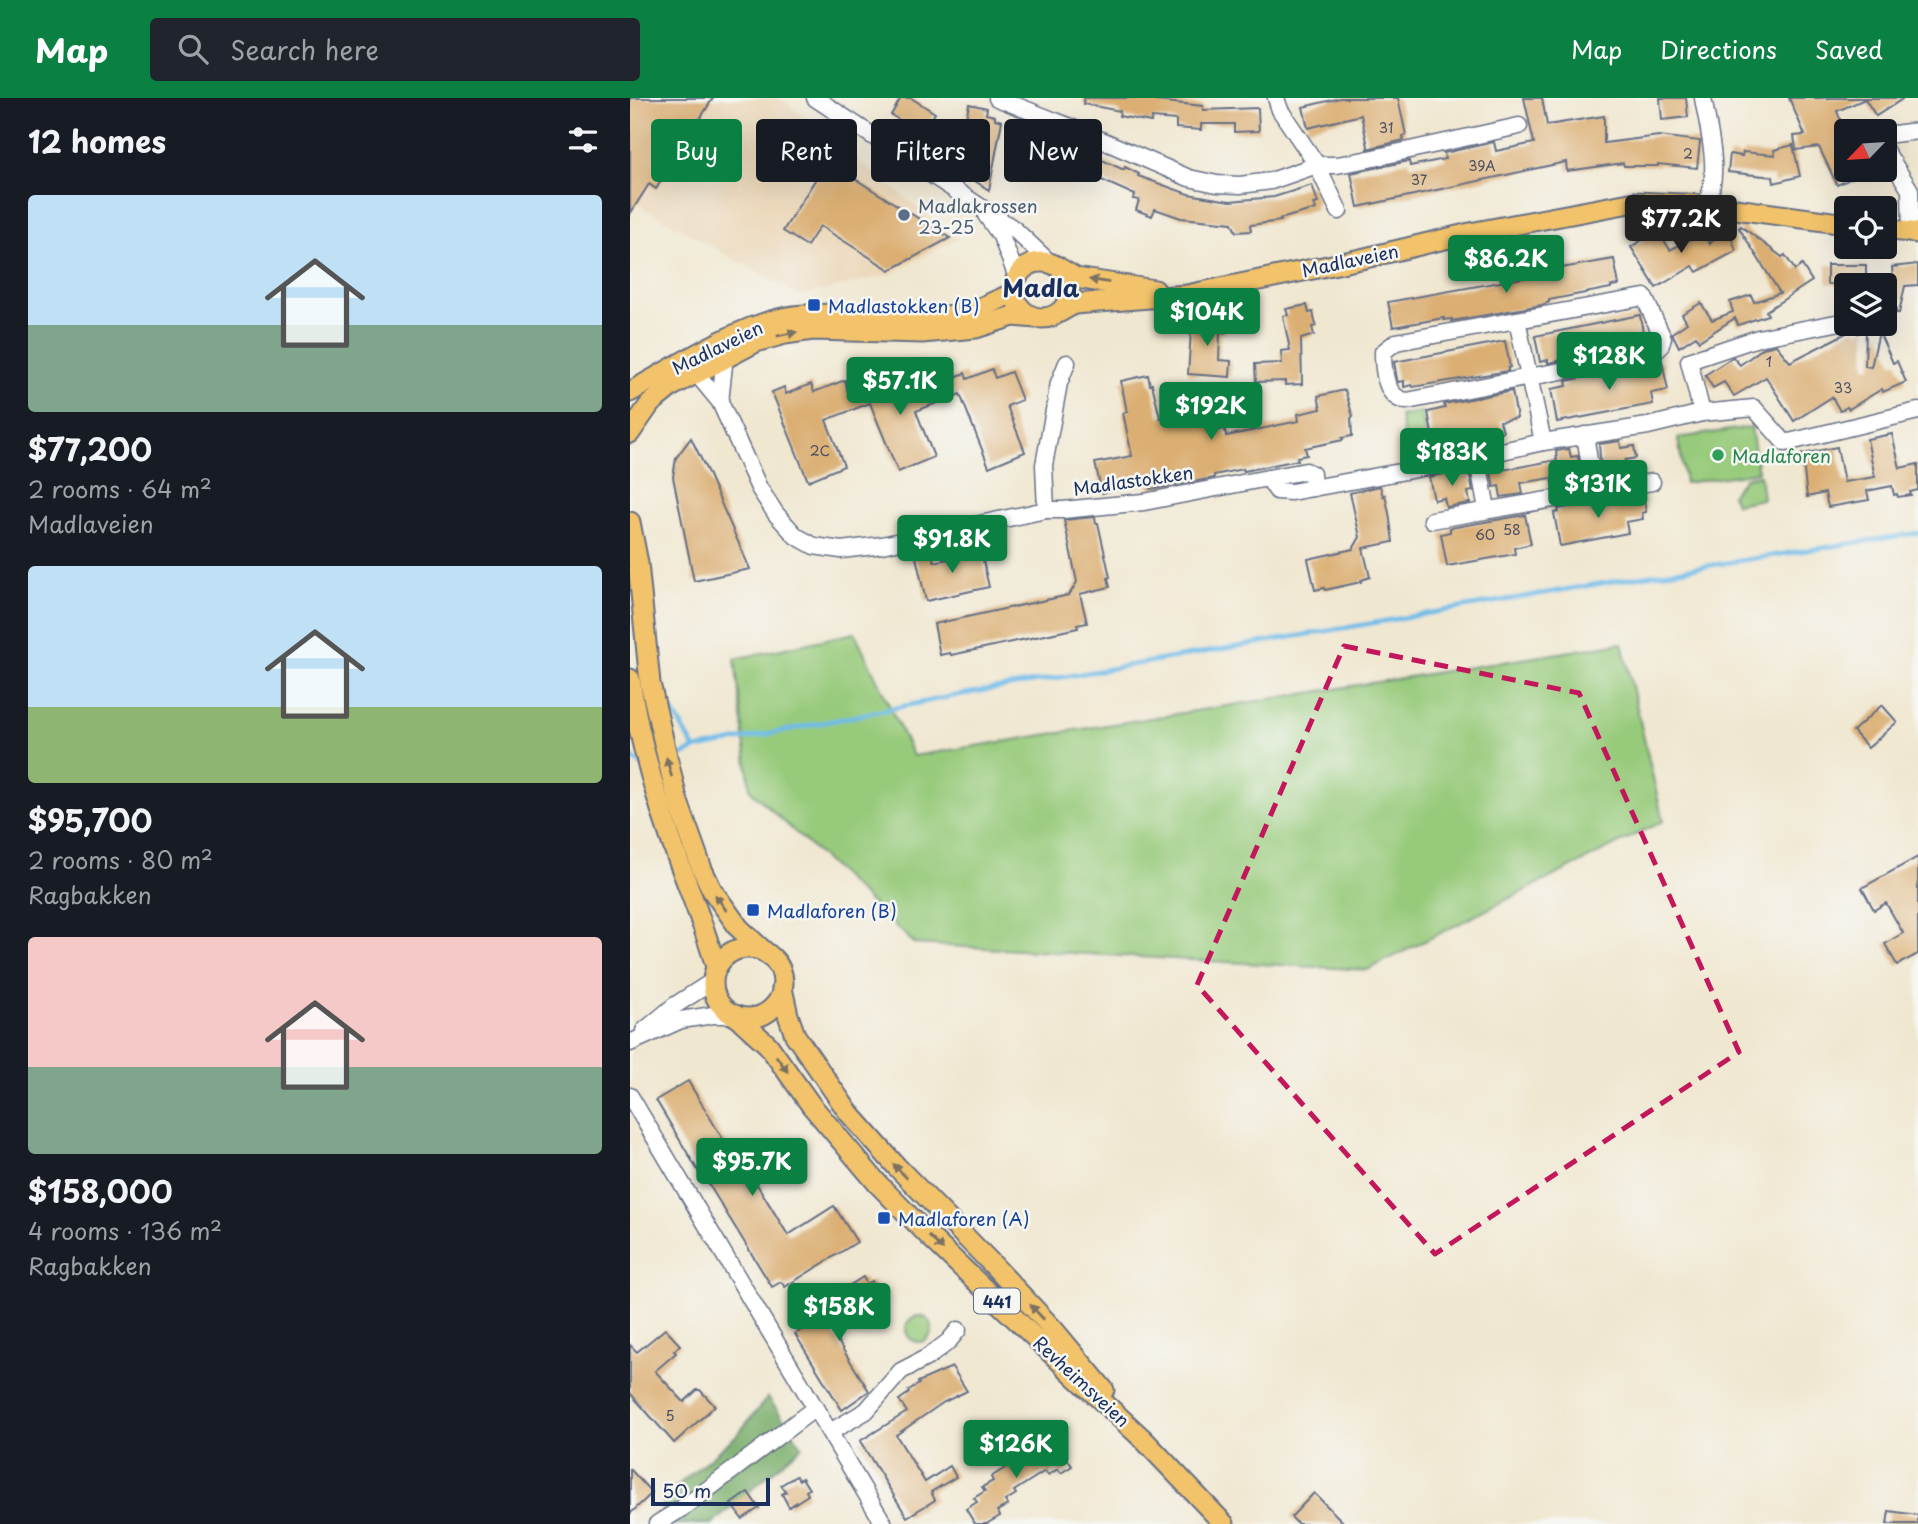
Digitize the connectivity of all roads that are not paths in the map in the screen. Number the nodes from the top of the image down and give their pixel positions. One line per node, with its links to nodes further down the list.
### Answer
1 (815, 98): 11 (street)
2 (997, 98): 8 (street)
3 (1276, 98): 8 (street)
4 (1703, 98): 10 (street)
5 (1520, 126): 8 (street)
6 (1918, 131): 7 (street)
7 (1897, 134)
8 (1317, 166): 12 (street)
9 (1897, 169): 14 (street)
10 (1706, 205): 13 (main road, Madlaveien); 17 (main road, Madlaveien)
11 (981, 208): 15 (street); 16 (street)
12 (1339, 211)
13 (1834, 222)
14 (1914, 233)
15 (1056, 266): 16 (main road); 17 (main road, Madlaveien, one-way to 15); 18 (main road)
16 (1015, 285): 19 (main road); 26 (main road, Madlaveien)
17 (1187, 295): 18 (main road, Madlaveien)
18 (1060, 312): 19 (main road)
19 (1036, 318): 22 (main road, Madlaveien, one-way to 19)
20 (1517, 320): 25 (street); 25 (street); 25 (street)
21 (1834, 323): 29 (street)
22 (725, 356): 24 (main road, Madlaveien); 27 (street)
23 (1068, 363): 37 (street)
24 (696, 373): 27 (street, Madlastokken); 30 (main road, Madlaveien)
25 (1527, 376): 32 (street)
26 (630, 392)
27 (720, 402): 37 (street, Madlastokken)
28 (1918, 411): 29 (street)
29 (1702, 414): 31 (street)
30 (630, 433)
31 (1585, 435): 32 (street); 35 (street)
32 (1542, 442): 33 (street)
33 (1477, 456): 36 (street); 37 (street, Madlastokken)
34 (1652, 482): 35 (street)
35 (1594, 491): 36 (street)
36 (1487, 509): 38 (street)
37 (1046, 510)
38 (1432, 520)
39 (630, 522): 41 (main road, 441, one-way to 39)
40 (630, 679): 41 (main road, 441)
41 (679, 835): 42 (main road, 441, one-way to 41); 43 (main road, 441)
42 (767, 954): 43 (main road); 44 (main road, 441)
43 (715, 974): 45 (main road, 441); 46 (street)
44 (782, 988): 45 (main road); 51 (main road, Revheimsveien / 441, one-way to 44)
45 (735, 1015): 46 (street); 51 (main road, Revheimsveien / 441, one-way to 51)
46 (630, 1043)
47 (630, 1096): 49 (street)
48 (958, 1330): 50 (street)
49 (815, 1408): 50 (street); 52 (street)
50 (830, 1432): 53 (street)
51 (1144, 1440): 54 (main road, Revheimsveien / 441)
52 (657, 1524)
53 (884, 1524)
54 (1224, 1524)

